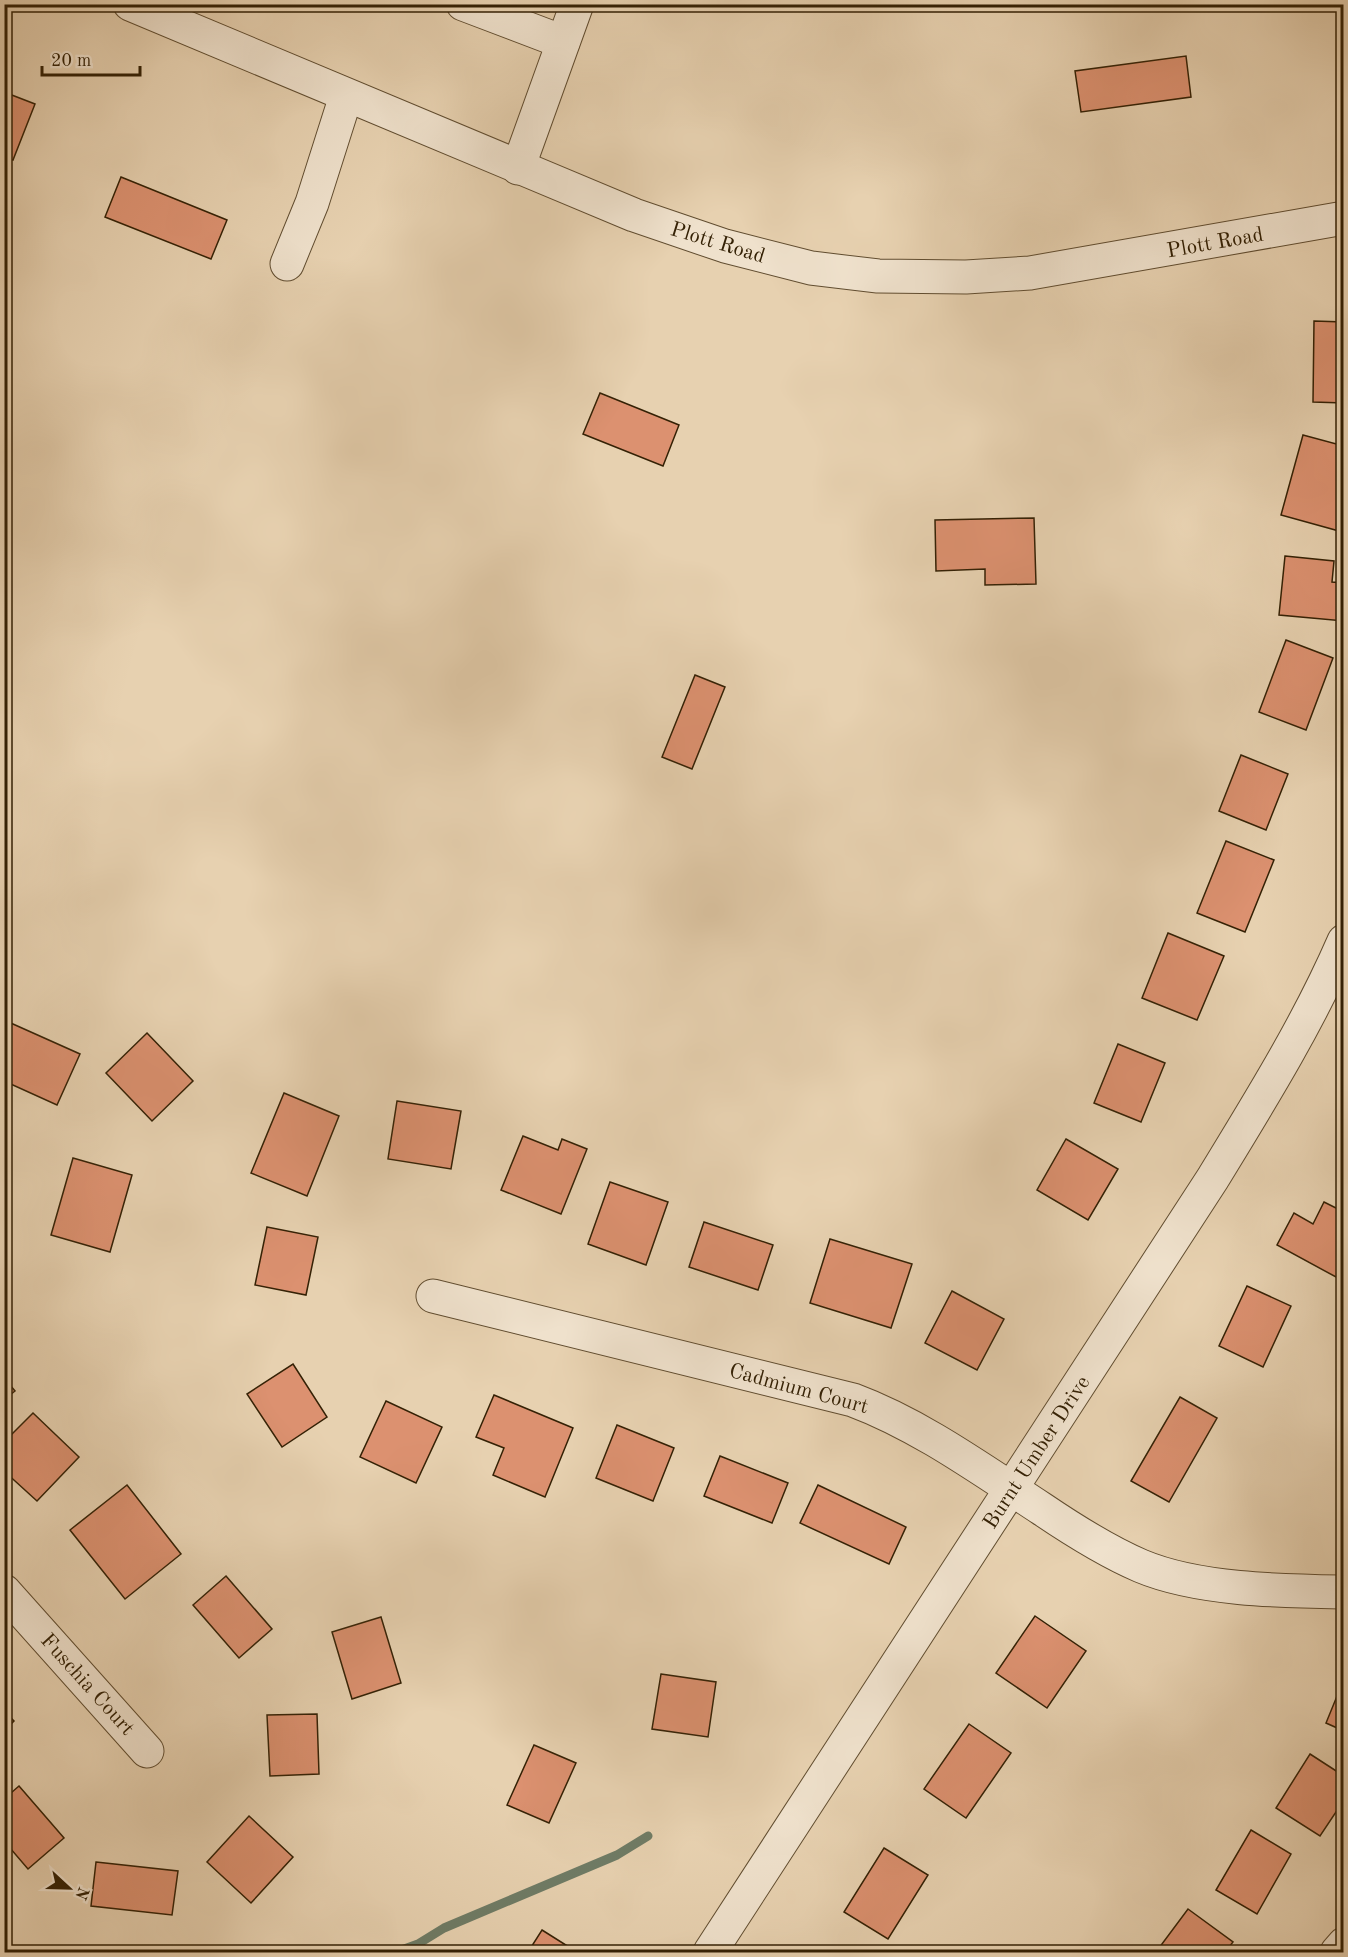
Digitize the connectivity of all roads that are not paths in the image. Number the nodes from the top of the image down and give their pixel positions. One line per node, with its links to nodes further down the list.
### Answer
1 (130, 4): 4 (street, Plott Road)
2 (463, 4): 5 (street)
3 (577, 4): 5 (street)
4 (190, 16): 6 (street, Plott Road)
5 (564, 42): 7 (street)
6 (346, 96): 7 (street, Plott Road); 9 (street)
7 (518, 168): 8 (street, Plott Road)
8 (1344, 218)
9 (287, 264)
10 (1344, 941): 12 (street, Burnt Umber Drive)
11 (433, 1296): 12 (street, Cadmium Court)
12 (1011, 1489): 14 (street, Cadmium Court); 17 (street, Burnt Umber Drive)
13 (4, 1591): 15 (street, Fuschia Court)
14 (1344, 1592)
15 (147, 1751)
16 (1344, 1944): 18 (street)
17 (710, 1953)
18 (1337, 1953)

